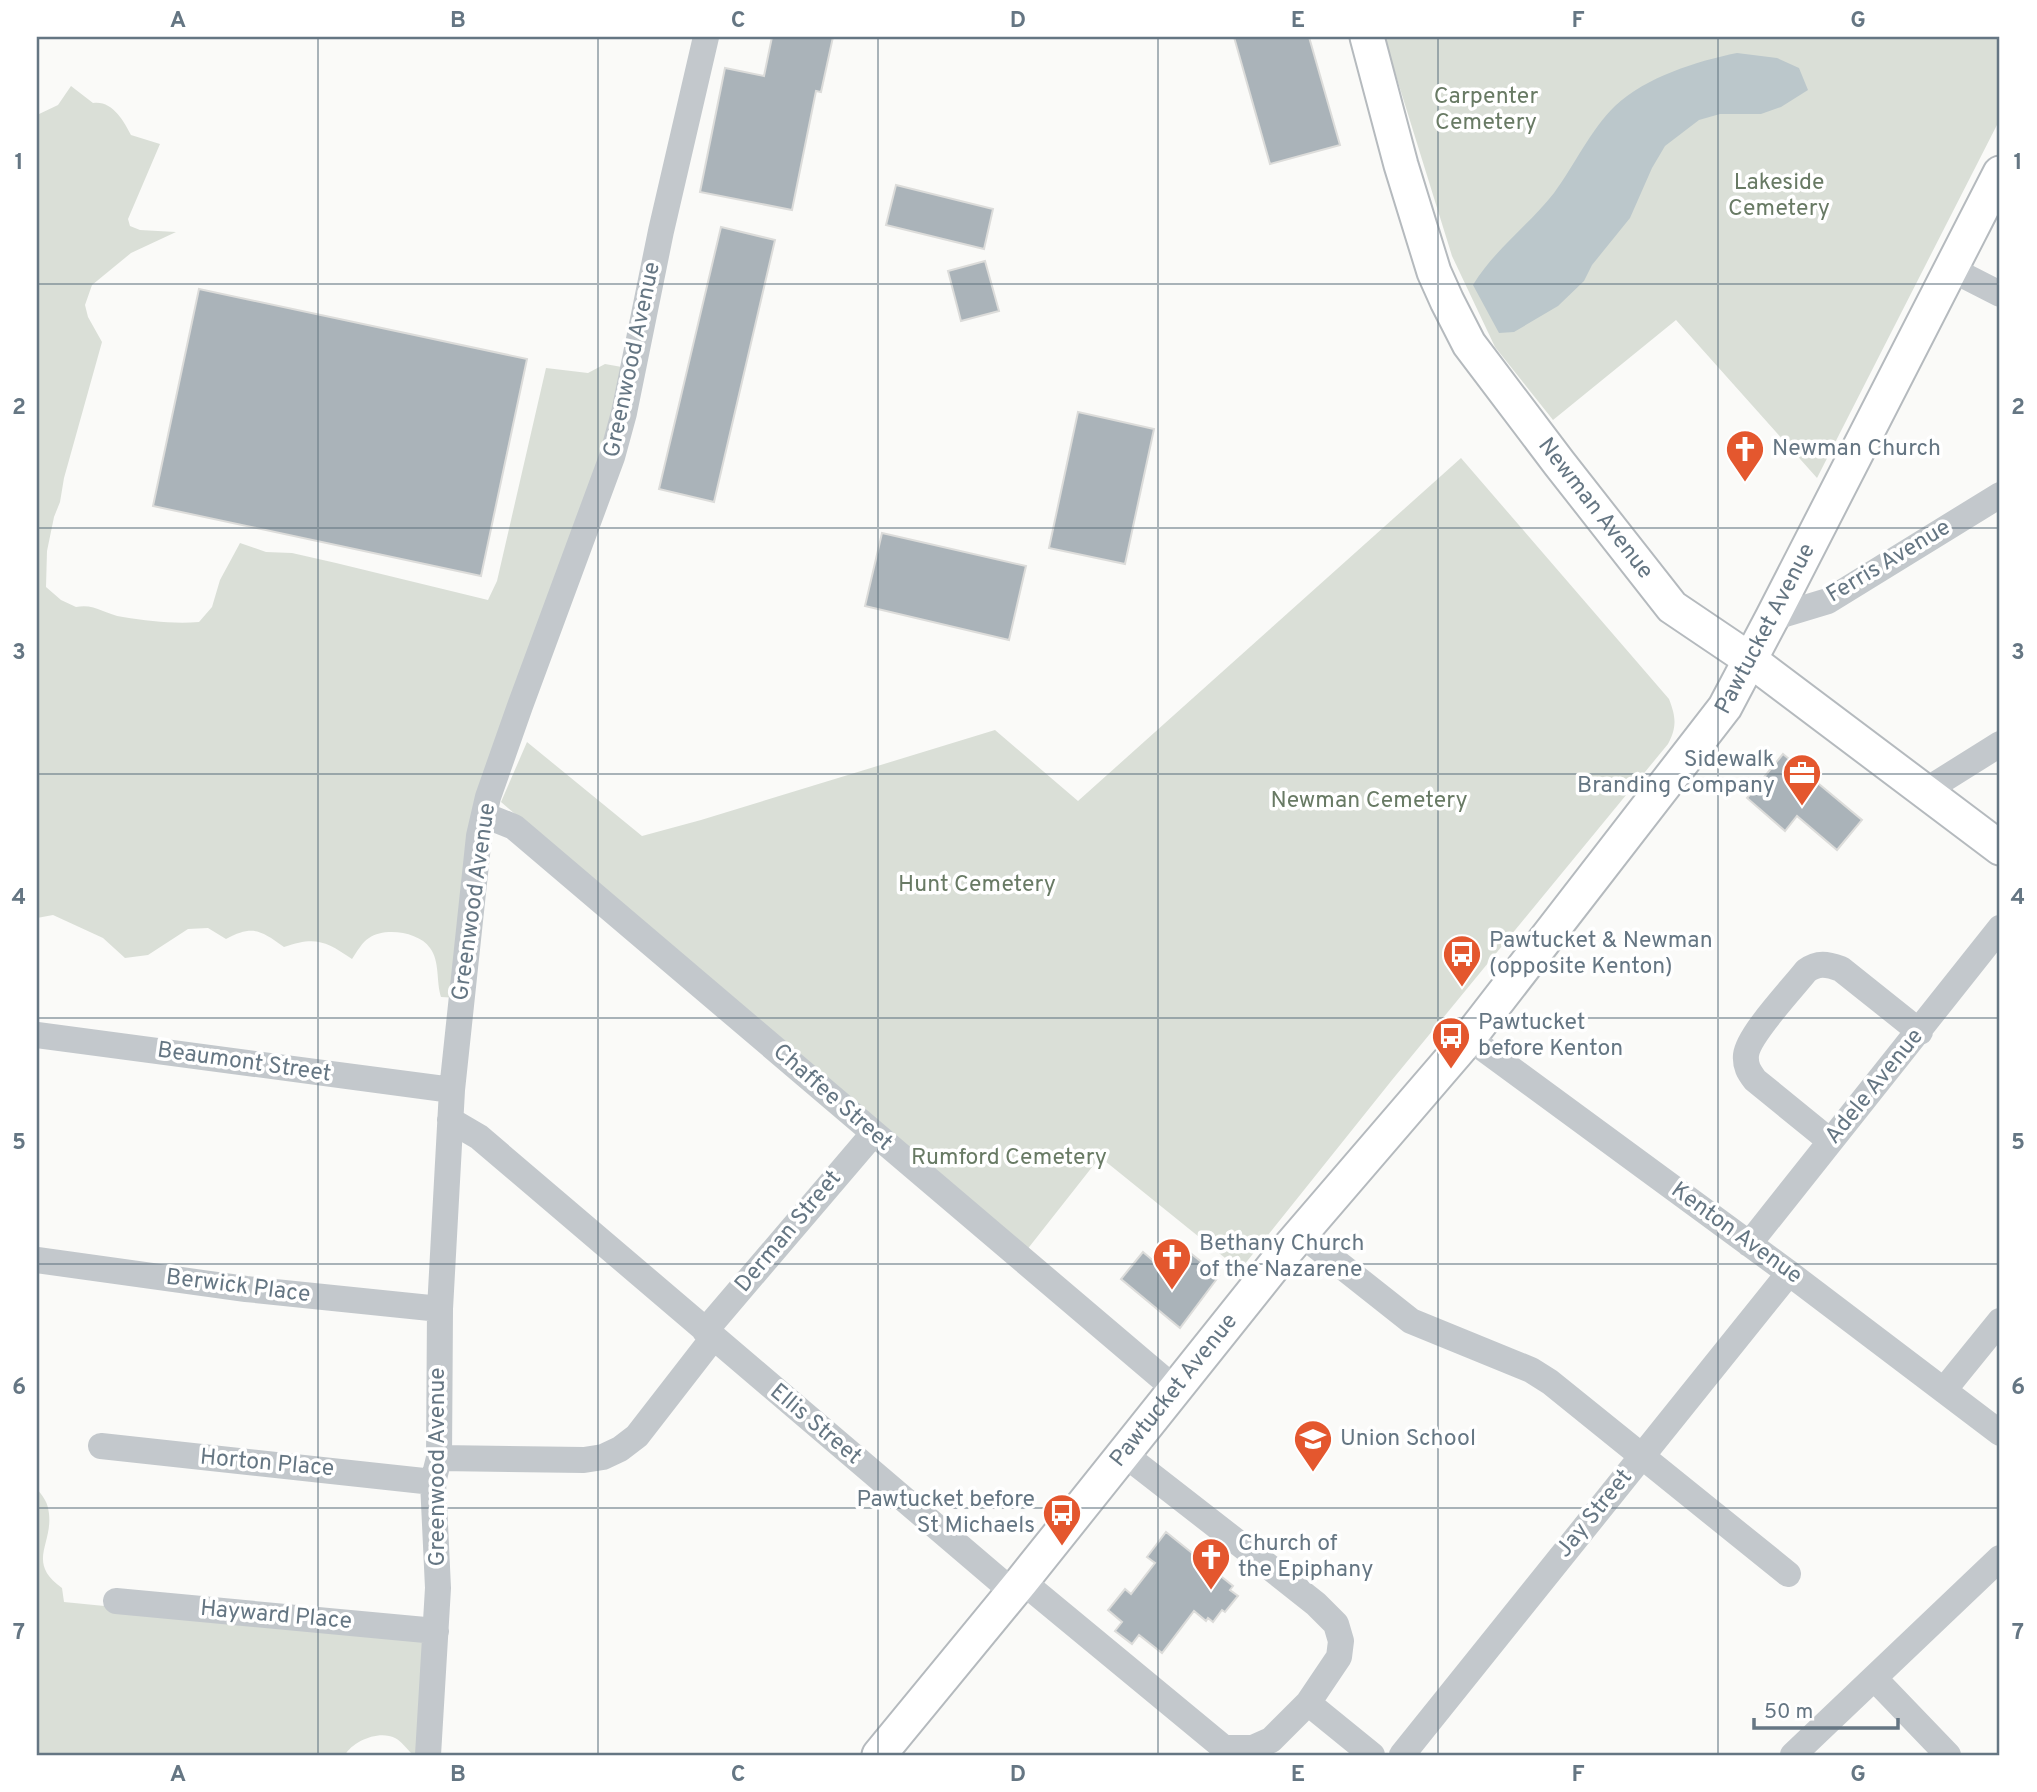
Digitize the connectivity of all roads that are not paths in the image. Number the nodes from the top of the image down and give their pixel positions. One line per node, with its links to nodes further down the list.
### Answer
1 (706, 37): 11 (street, Greenwood Avenue)
2 (1367, 37): 8 (main road, Newman Avenue)
3 (2000, 173): 4 (main road, Pawtucket Avenue)
4 (1951, 269): 5 (street); 7 (main road, Pawtucket Avenue)
5 (2000, 294)
6 (2000, 495): 7 (street, Ferris Avenue)
7 (1772, 618): 8 (main road, Pawtucket Avenue)
8 (1749, 659): 10 (main road, Newman Avenue); 16 (main road, Pawtucket Avenue)
9 (2000, 744): 10 (street)
10 (1925, 791): 12 (main road, Newman Avenue)
11 (484, 815): 17 (street, Greenwood Avenue); 19 (street, Chaffee Street)
12 (2000, 848)
13 (2000, 928): 14 (street, Adele Avenue)
14 (1920, 1032): 20 (street, Adele Avenue); 20 (street)
15 (37, 1035): 17 (street, Beaumont Street)
16 (1469, 1038): 21 (main road, Pawtucket Avenue); 22 (street, Kenton Avenue)
17 (452, 1090): 18 (street, Greenwood Avenue)
18 (450, 1120): 25 (street, Greenwood Avenue); 27 (street, Ellis Street)
19 (873, 1134): 27 (street, Derman Street); 28 (street, Chaffee Street)
20 (1830, 1141): 22 (street, Adele Avenue)
21 (1301, 1234): 28 (main road, Pawtucket Avenue); 33 (street)
22 (1749, 1244): 24 (street, Kenton Avenue)
23 (37, 1260): 25 (street, Berwick Place)
24 (1789, 1273): 29 (street, Kenton Avenue); 33 (street, Jay Street)
25 (440, 1309): 34 (street, Greenwood Avenue)
26 (2000, 1321): 29 (street)
27 (709, 1335): 34 (street, Derman Street); 37 (street, Ellis Street)
28 (1175, 1389): 32 (main road, Pawtucket Avenue)
29 (1944, 1390): 30 (street, Kenton Avenue)
30 (2000, 1433)
31 (101, 1446): 34 (street, Horton Place)
32 (1124, 1454): 37 (main road, Pawtucket Avenue); 41 (street, Ellis Street)
33 (1642, 1455): 36 (street); 45 (street, Jay Street)
34 (436, 1470): 39 (street, Greenwood Avenue)
35 (2000, 1558): 40 (street)
36 (1788, 1574)
37 (1017, 1587): 41 (street, Ellis Street); 42 (main road, Pawtucket Avenue)
38 (116, 1601): 39 (street, Hayward Place)
39 (436, 1631): 43 (street, Greenwood Avenue)
40 (1874, 1678): 46 (street); 47 (street)
41 (1308, 1703): 44 (street)
42 (891, 1751)
43 (428, 1755)
44 (1372, 1755)
45 (1402, 1755)
46 (1793, 1755)
47 (1948, 1755)

